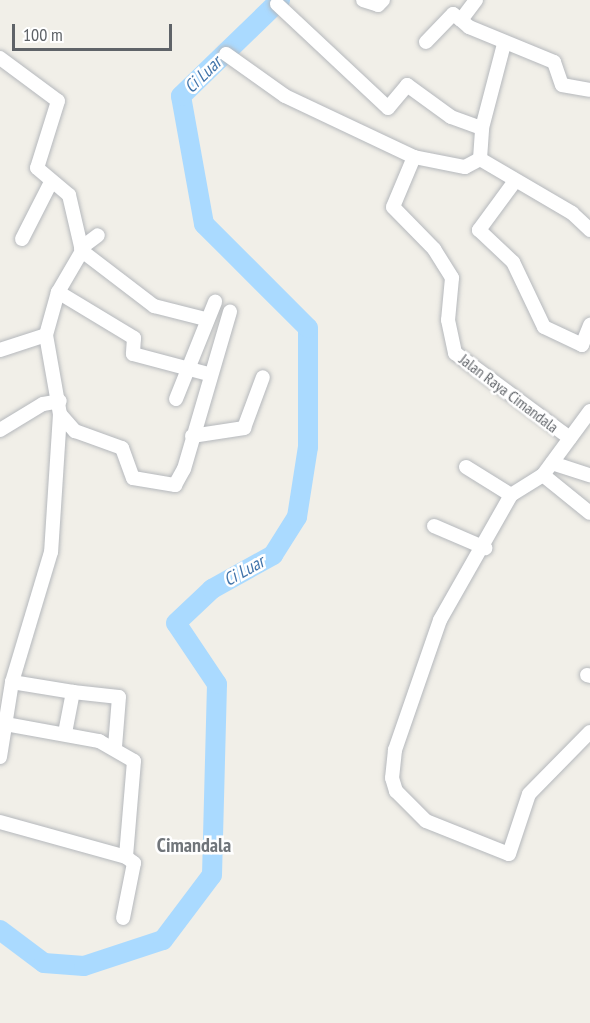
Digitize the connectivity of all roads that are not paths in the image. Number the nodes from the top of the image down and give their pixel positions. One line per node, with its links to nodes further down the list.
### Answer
1 (363, 0): 2 (street)
2 (383, 0)
3 (476, 0): 5 (street)
4 (277, 4): 11 (street)
5 (461, 20): 6 (street); 7 (street)
6 (426, 42)
7 (504, 44): 10 (street); 11 (street)
8 (226, 54): 12 (street)
9 (0, 58): 15 (street)
10 (590, 90)
11 (482, 128): 13 (street)
12 (414, 157): 13 (street); 35 (street, Jalan Raya Cimandala)
13 (480, 159): 14 (street)
14 (515, 181): 16 (street); 24 (street)
15 (51, 182): 18 (street); 19 (street)
16 (590, 230)
17 (98, 235): 19 (street)
18 (22, 239)
19 (81, 250): 20 (street); 23 (street)
20 (58, 292): 25 (street); 27 (street)
21 (215, 302): 23 (street)
22 (230, 312): 28 (street)
23 (205, 319): 27 (street)
24 (590, 326)
25 (46, 335): 26 (street); 31 (street)
26 (0, 350)
27 (185, 368): 28 (street); 30 (street)
28 (208, 374): 34 (street)
29 (262, 377): 34 (street)
30 (176, 399)
31 (60, 407): 33 (street); 34 (street); 44 (street)
32 (590, 411): 35 (street, Jalan Raya Cimandala)
33 (0, 430)
34 (192, 436)
35 (570, 438): 36 (street, Jalan Raya Cimandala)
36 (552, 463): 38 (street); 39 (street, Jalan Raya Cimandala)
37 (466, 467): 40 (street)
38 (590, 475)
39 (538, 478): 40 (street, Jalan Raya Cimandala); 41 (street)
40 (511, 495): 43 (street)
41 (590, 513)
42 (434, 526): 43 (street)
43 (485, 548): 48 (street)
44 (12, 682): 45 (street); 46 (street)
45 (73, 692): 47 (street); 49 (street)
46 (3, 723): 47 (street); 50 (street)
47 (65, 733): 49 (street)
48 (587, 738)
49 (115, 747): 52 (street)
50 (0, 757)
51 (0, 822): 52 (street)
52 (126, 857): 53 (street)
53 (123, 918)

